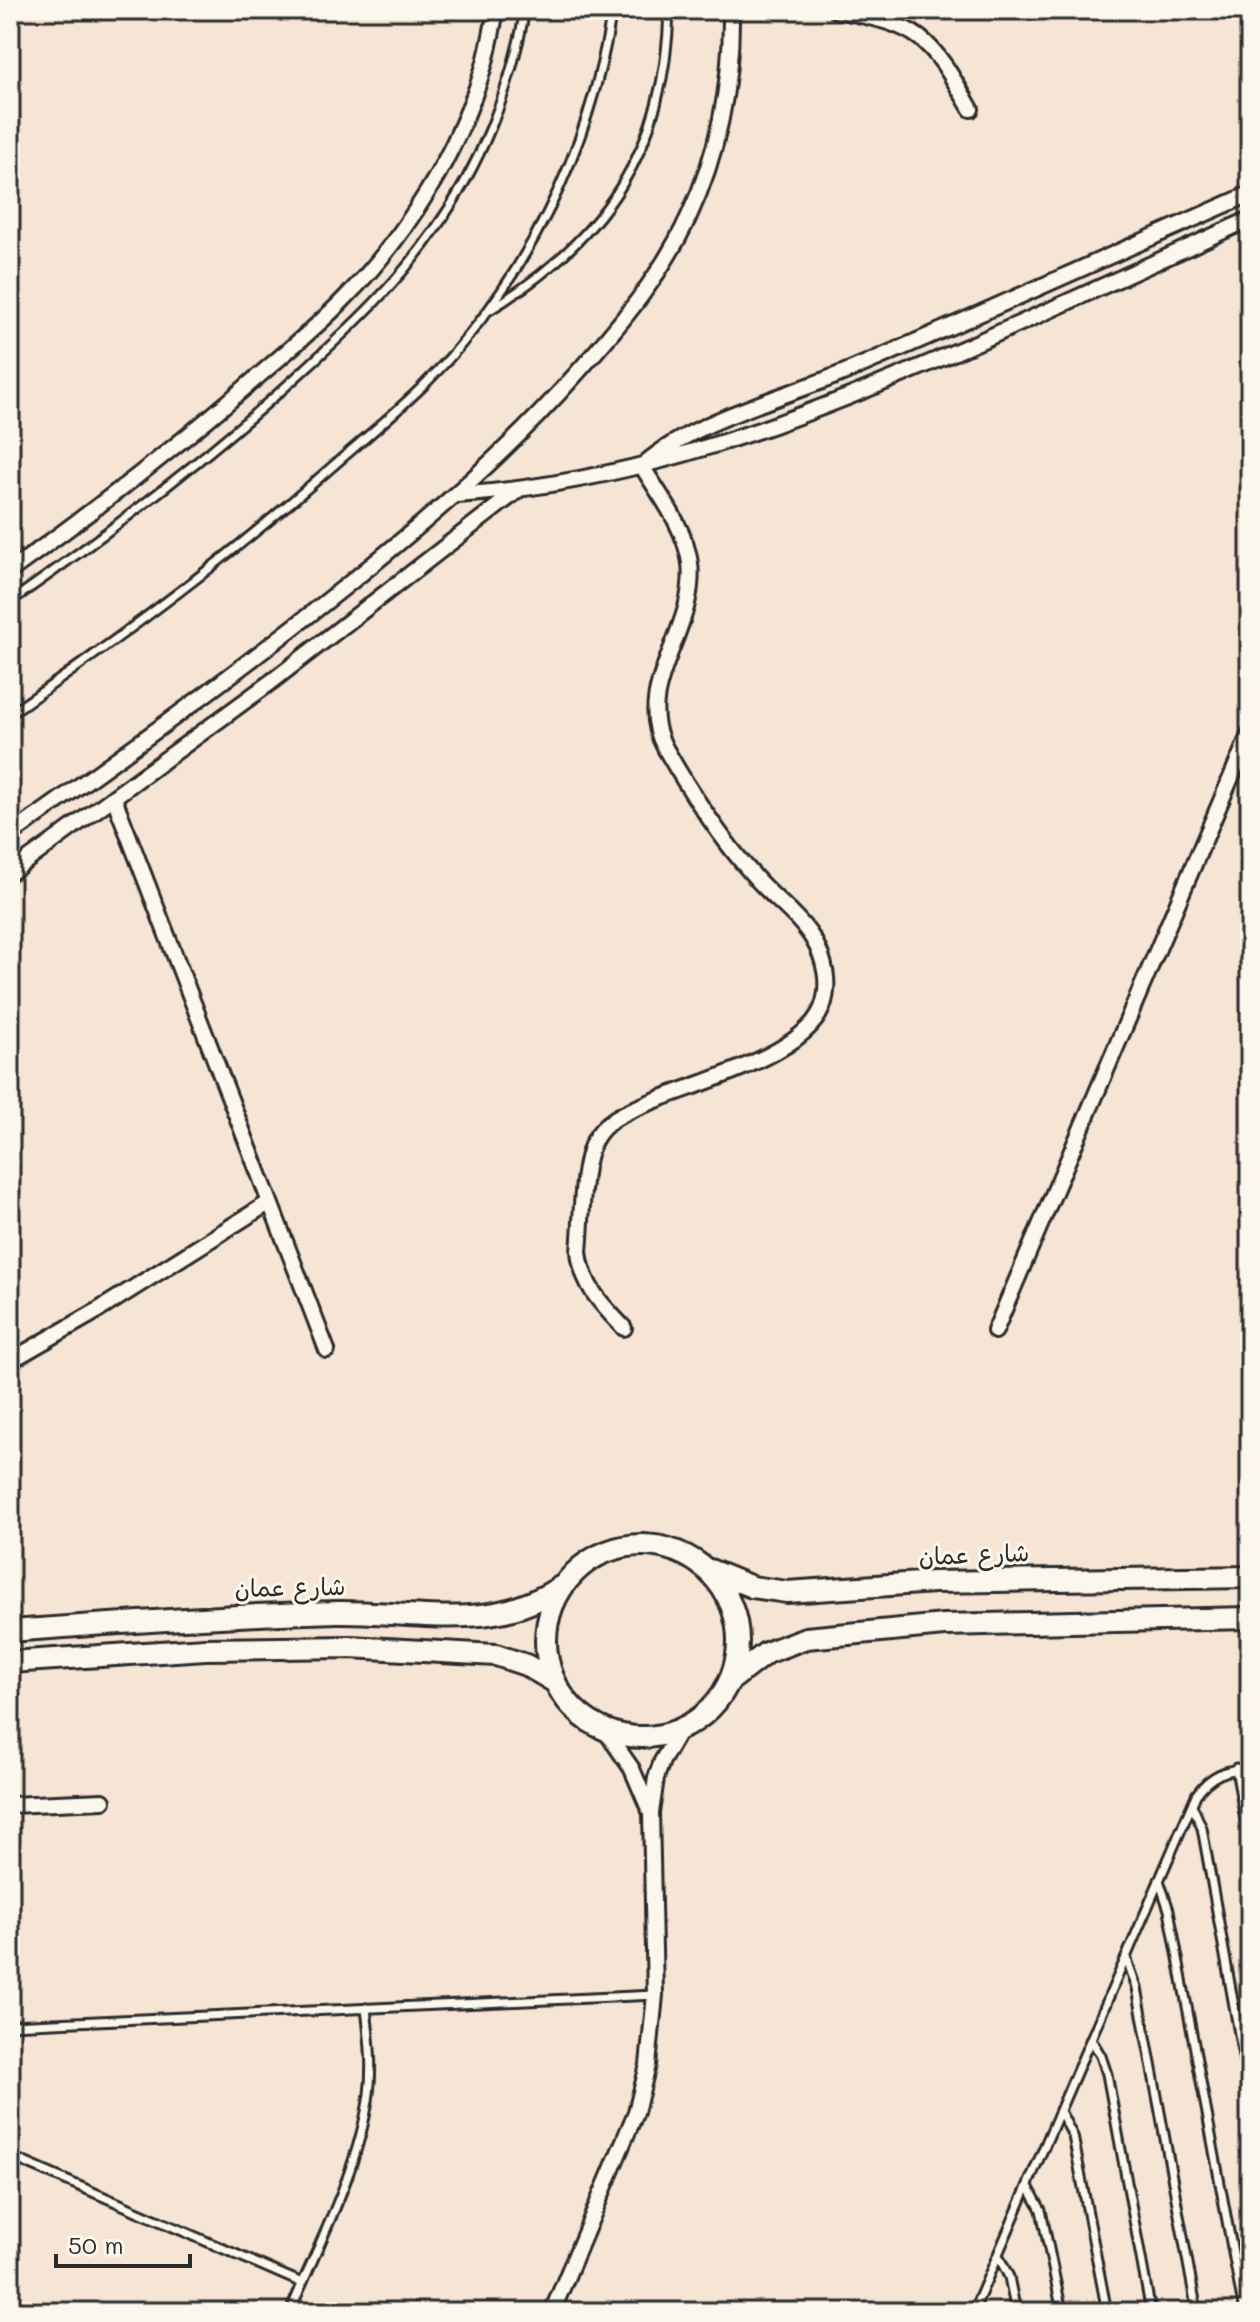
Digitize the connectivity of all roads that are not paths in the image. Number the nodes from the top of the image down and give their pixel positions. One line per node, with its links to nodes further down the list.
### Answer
1 (496, 10): 14 (street)
2 (525, 10): 15 (lane)
3 (612, 10): 10 (lane)
4 (669, 10): 10 (lane)
5 (731, 10): 13 (street)
6 (836, 10): 7 (street)
7 (971, 109)
8 (1250, 194): 11 (street)
9 (1250, 219): 11 (street)
10 (484, 314): 16 (lane)
11 (642, 466): 12 (street); 22 (street)
12 (517, 491): 13 (street); 18 (street)
13 (457, 495): 19 (street)
14 (10, 571)
15 (10, 602)
16 (10, 714)
17 (1250, 733): 23 (street)
18 (114, 798): 20 (street); 21 (street)
19 (10, 835)
20 (10, 873)
21 (270, 1202): 24 (street); 25 (street)
22 (624, 1328)
23 (995, 1331)
24 (327, 1350)
25 (10, 1361)
26 (704, 1567): 27 (main road, شارع عمان); 28 (main road); 32 (main road)
27 (1250, 1577)
28 (565, 1584): 30 (main road, شارع عمان); 33 (main road)
29 (1250, 1618): 32 (main road)
30 (10, 1631)
31 (10, 1662): 33 (main road)
32 (731, 1680): 35 (main road)
33 (555, 1682): 34 (main road)
34 (605, 1730): 35 (main road); 41 (street)
35 (680, 1730): 41 (street)
36 (1236, 1768): 37 (lane); 40 (lane); 42 (lane)
37 (1250, 1768)
38 (103, 1801): 39 (street)
39 (10, 1805)
40 (1192, 1805): 43 (lane); 49 (lane)
41 (651, 1813): 45 (street)
42 (1250, 1849)
43 (1159, 1880): 44 (lane); 63 (lane)
44 (1126, 1957): 48 (lane); 62 (lane)
45 (655, 1995): 46 (lane); 56 (street)
46 (366, 2008): 47 (lane); 54 (lane)
47 (10, 2025)
48 (1091, 2039): 50 (lane); 61 (lane)
49 (1250, 2095)
50 (1060, 2111): 52 (lane); 60 (lane)
51 (10, 2156): 54 (lane)
52 (1028, 2186): 53 (lane); 59 (lane)
53 (998, 2255): 57 (lane); 58 (lane)
54 (302, 2283): 55 (lane)
55 (290, 2312)
56 (552, 2312)
57 (973, 2312)
58 (1016, 2312)
59 (1062, 2312)
60 (1107, 2312)
61 (1151, 2312)
62 (1197, 2312)
63 (1244, 2312)

